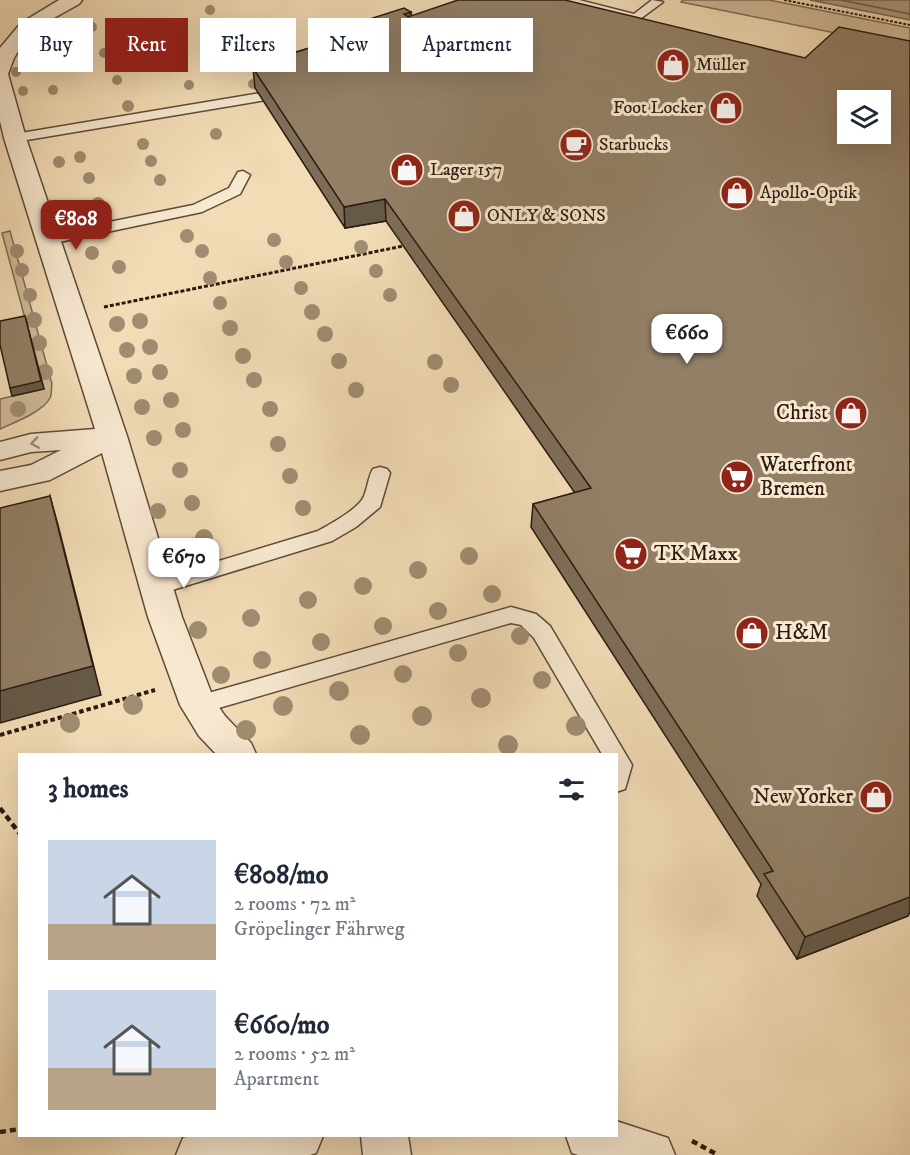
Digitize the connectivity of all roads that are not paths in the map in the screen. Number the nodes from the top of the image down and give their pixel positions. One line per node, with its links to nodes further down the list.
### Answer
1 (73, 0): 4 (street)
2 (565, 0): 3 (lane)
3 (657, 2)
4 (0, 71)
5 (0, 78): 7 (street)
6 (261, 97): 7 (lane)
7 (15, 138): 9 (street)
8 (243, 175): 9 (lane)
9 (50, 239): 10 (street)
10 (112, 436): 11 (street, one-way to 11); 13 (street); 14 (street)
11 (0, 451)
12 (380, 473): 14 (lane)
13 (0, 482)
14 (156, 587): 15 (street)
15 (193, 693): 16 (street); 17 (lane)
16 (237, 753)
17 (613, 753)
18 (294, 1137): 21 (street)
19 (385, 1137): 22 (street)
20 (592, 1137): 23 (street)
21 (200, 1155)
22 (387, 1155)
23 (651, 1155)

